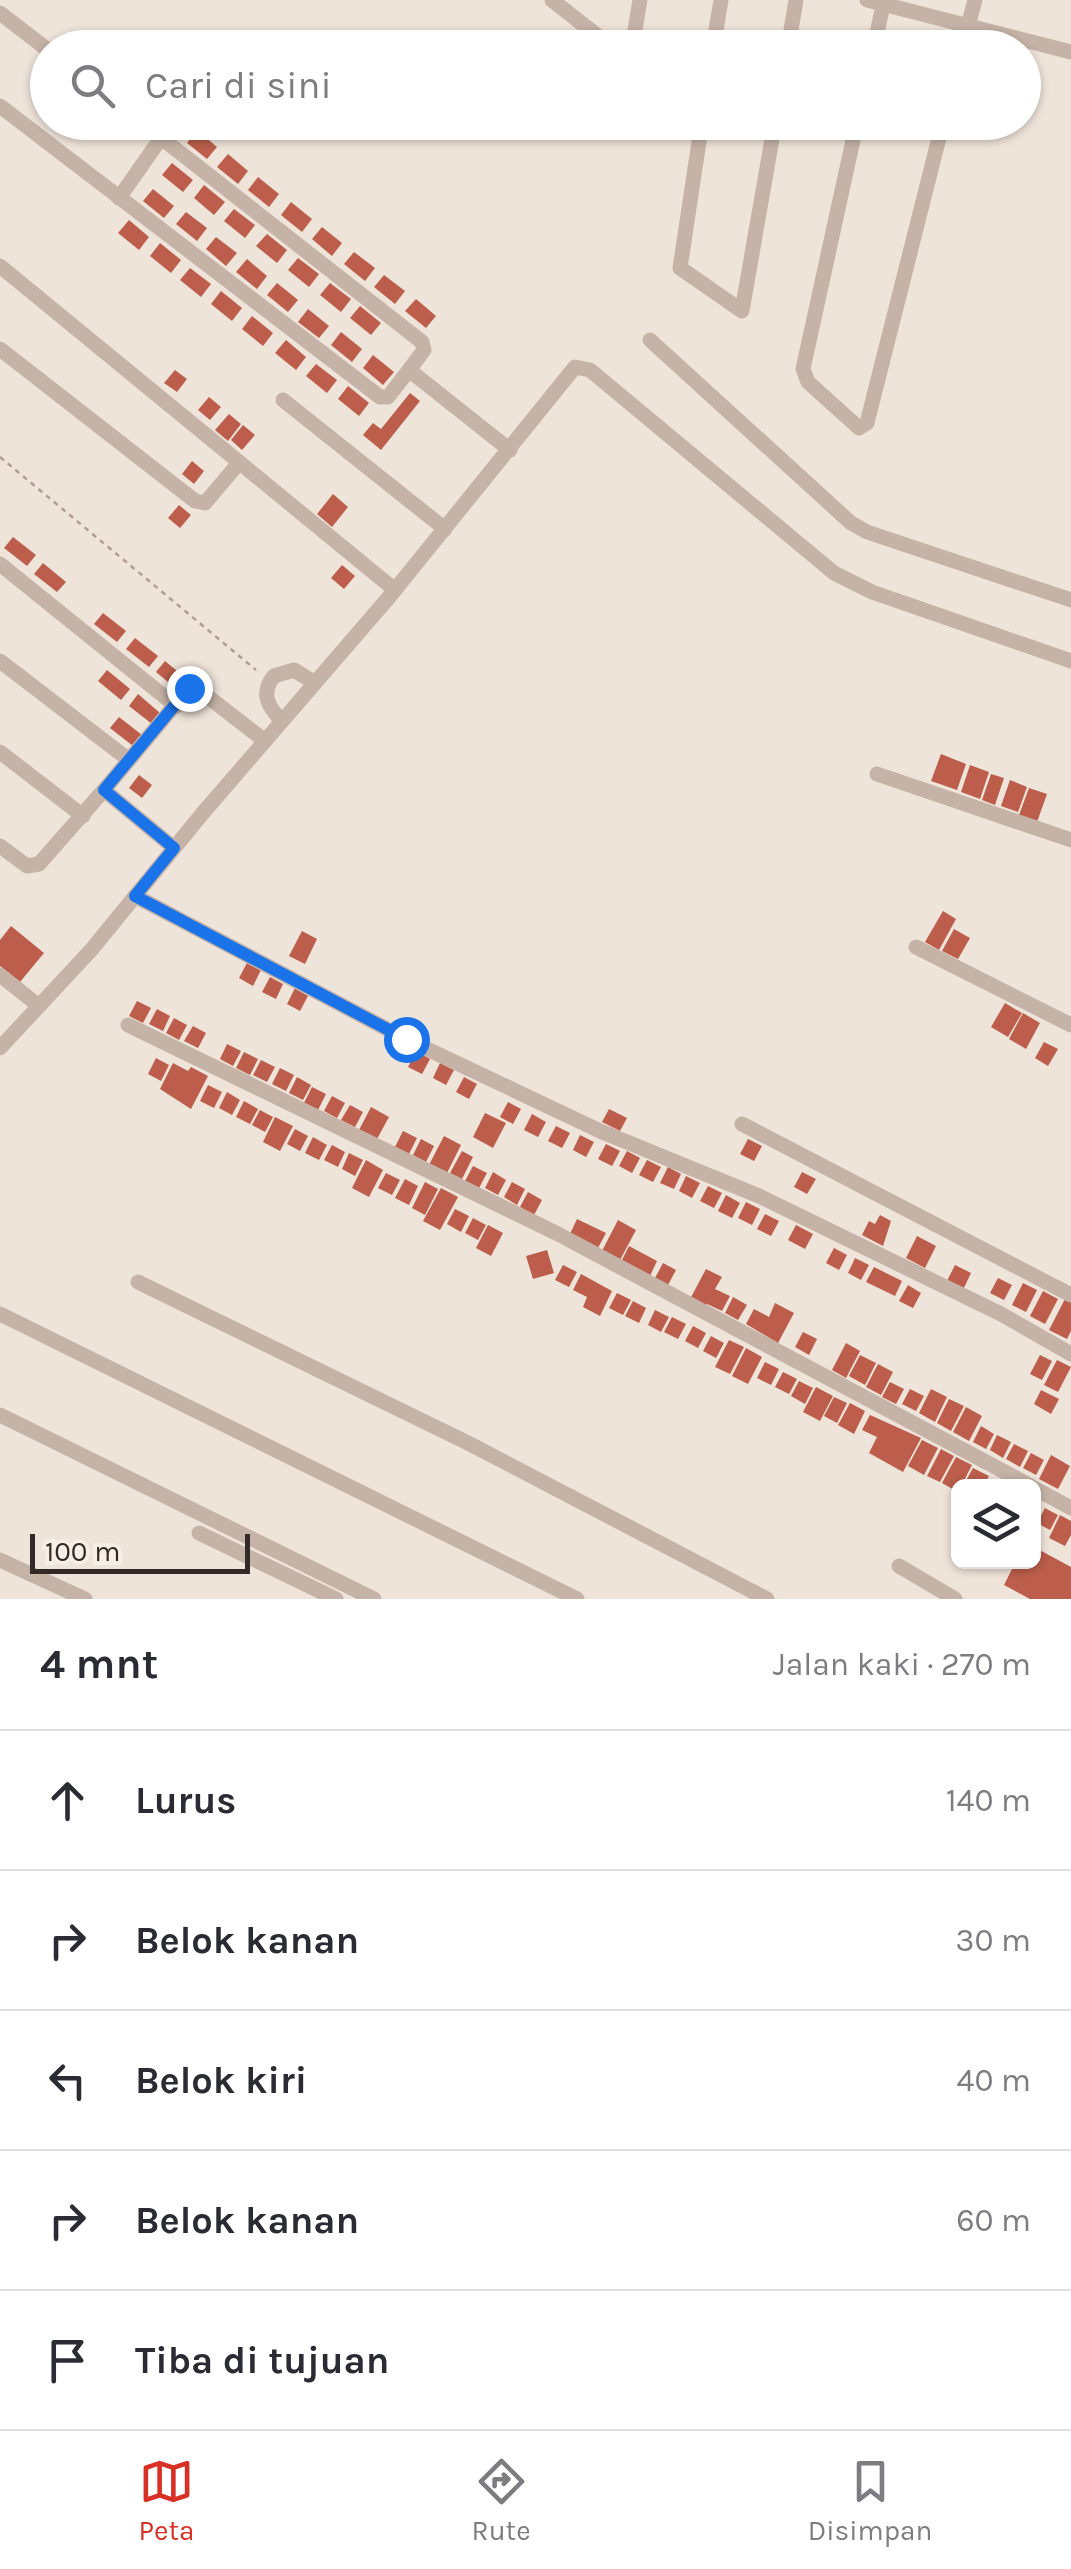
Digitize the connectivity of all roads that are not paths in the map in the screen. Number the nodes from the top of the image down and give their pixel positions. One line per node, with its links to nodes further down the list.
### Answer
1 (552, 0): 10 (street)
2 (640, 0): 11 (street)
3 (721, 0): 12 (street)
4 (796, 0): 13 (street)
5 (866, 0): 7 (street)
6 (975, 0): 9 (street)
7 (884, 2): 9 (street); 14 (street)
8 (0, 13): 17 (street)
9 (968, 25): 15 (street); 16 (street)
10 (590, 30)
11 (635, 30)
12 (717, 30)
13 (791, 30)
14 (878, 30)
15 (967, 30)
16 (987, 30)
17 (30, 36)
18 (1041, 44): 19 (street)
19 (1071, 52)
20 (0, 106): 21 (street)
21 (30, 129)
22 (44, 140): 29 (street)
23 (160, 140): 29 (street)
24 (164, 140): 33 (street)
25 (699, 140): 26 (street)
26 (772, 140)
27 (853, 140): 28 (street)
28 (938, 140)
29 (119, 198): 33 (street)
30 (0, 266): 36 (street)
31 (650, 340): 40 (street)
32 (0, 349): 36 (street)
33 (409, 370): 35 (street)
34 (283, 400): 37 (street)
35 (510, 450): 37 (street); 42 (street)
36 (238, 464): 39 (street)
37 (445, 529): 39 (street)
38 (0, 564): 44 (street)
39 (395, 590): 43 (street)
40 (1071, 600)
41 (0, 661): 48 (street)
42 (1071, 661)
43 (315, 683): 45 (street); 45 (street)
44 (176, 706): 46 (street); 48 (street)
45 (282, 721): 46 (street)
46 (265, 740): 54 (street)
47 (0, 752): 51 (street)
48 (129, 760): 50 (street)
49 (877, 774): 52 (street)
50 (104, 790): 51 (street); 54 (street)
51 (83, 816): 53 (street)
52 (1071, 840)
53 (0, 846)
54 (174, 848): 55 (street)
55 (135, 896): 58 (street); 66 (street)
56 (916, 947): 59 (street)
57 (0, 975): 58 (street)
58 (38, 1006): 61 (street)
59 (1071, 1024)
60 (128, 1025): 68 (street)
61 (0, 1048)
62 (742, 1124): 64 (street)
63 (138, 1282): 78 (street)
64 (1071, 1295)
65 (0, 1314): 77 (street)
66 (1071, 1354)
67 (0, 1415): 76 (street)
68 (1017, 1479)
69 (1041, 1492): 70 (street)
70 (1071, 1508)
71 (199, 1533): 75 (street)
72 (0, 1560): 74 (street)
73 (899, 1566): 79 (street)
74 (84, 1599)
75 (336, 1599)
76 (374, 1599)
77 (576, 1599)
78 (767, 1599)
79 (955, 1599)

